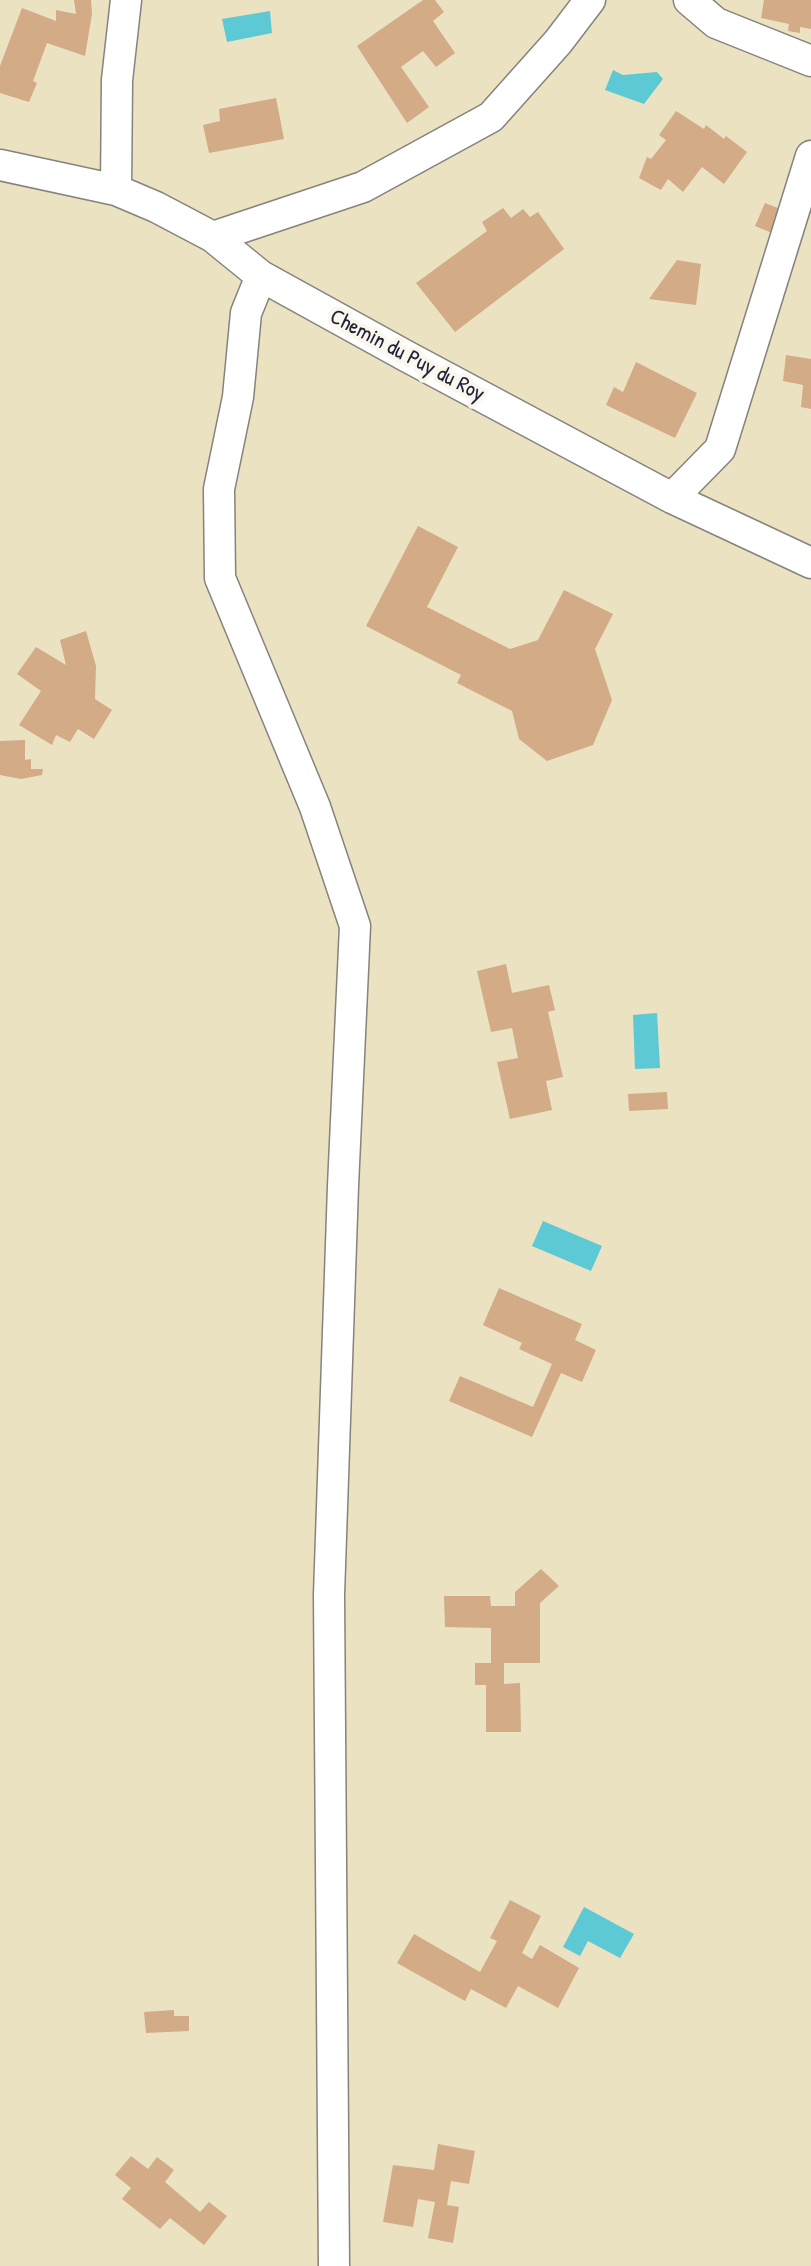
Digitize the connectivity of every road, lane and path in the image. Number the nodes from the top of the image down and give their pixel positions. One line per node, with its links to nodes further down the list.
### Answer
1 (126, 0): 7 (street)
2 (590, 0): 8 (street)
3 (689, 0): 4 (street)
4 (811, 61)
5 (811, 156): 10 (street)
6 (0, 165): 7 (street, Chemin du Puy du Roy)
7 (116, 190): 8 (street, Chemin du Puy du Roy)
8 (213, 237): 9 (street, Chemin du Puy du Roy)
9 (261, 276): 10 (street, Chemin du Puy du Roy); 12 (street)
10 (672, 498): 11 (street, Chemin du Puy du Roy)
11 (811, 563)
12 (334, 2266)

